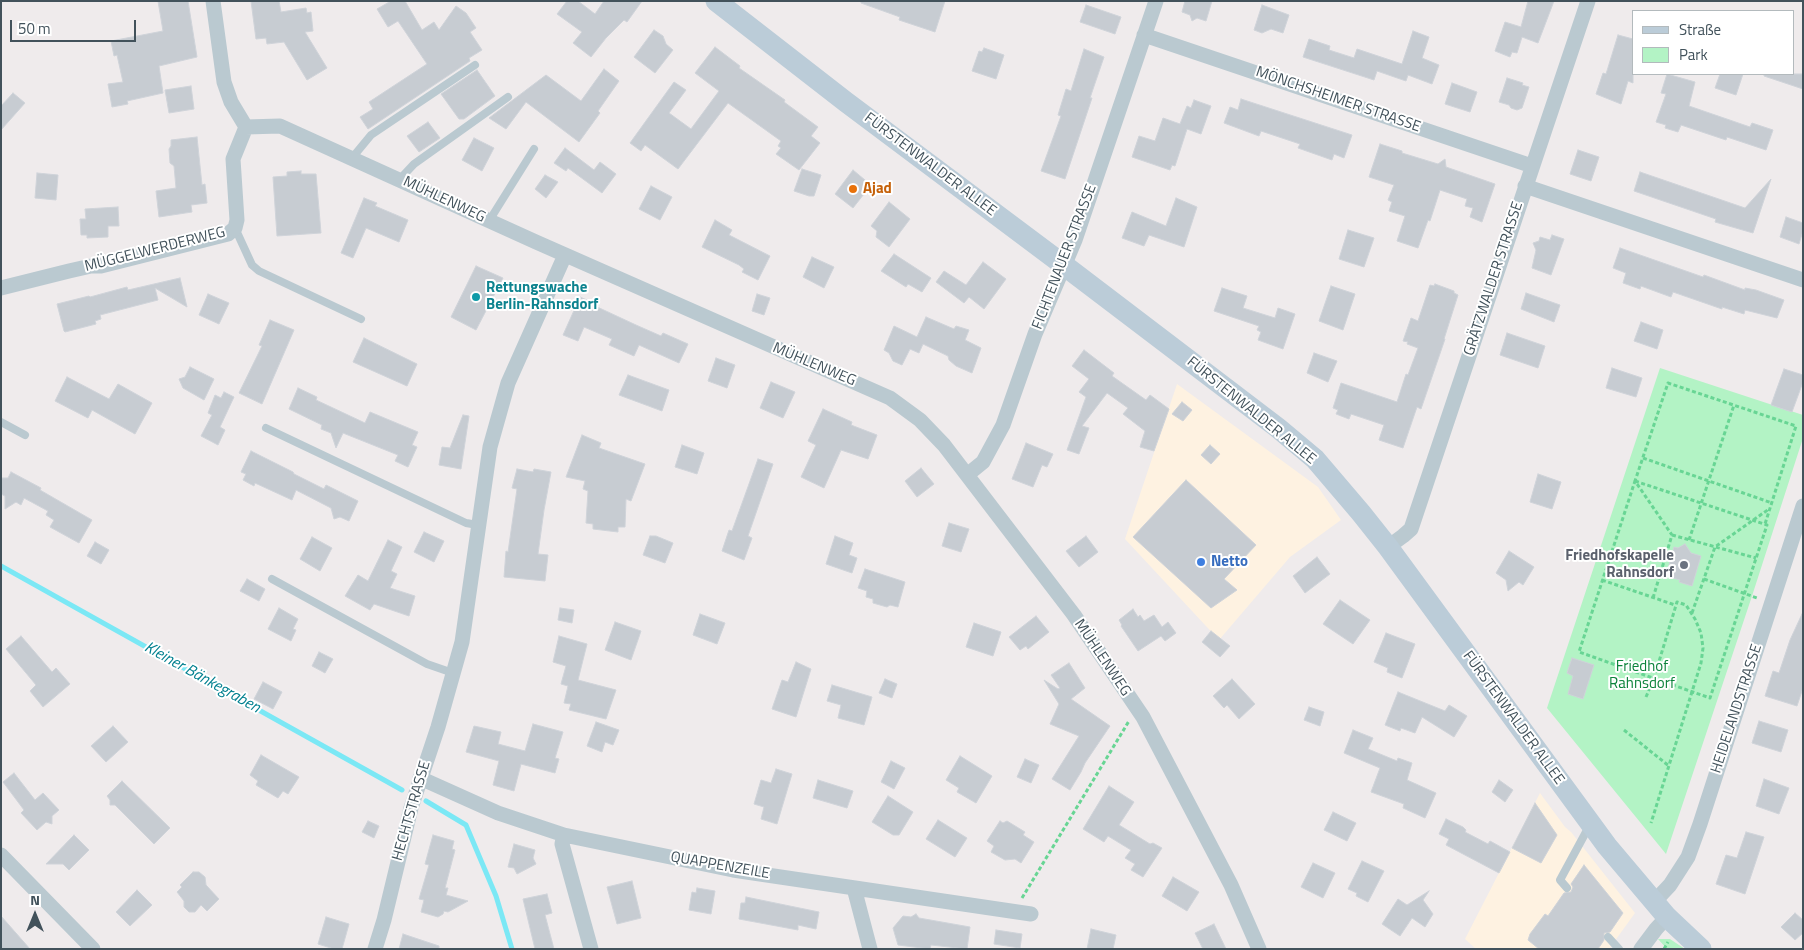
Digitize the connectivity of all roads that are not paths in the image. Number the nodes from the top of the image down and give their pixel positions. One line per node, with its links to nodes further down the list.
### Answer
1 (213, 1): 8 (street)
2 (716, 1): 17 (main road, FÜRSTENWALDER ALLEE)
3 (1156, 1): 5 (street, FICHTENAUER STRASSE)
4 (1588, 1): 11 (street, GRÄTZWALDER STRASSE)
5 (1144, 35): 11 (street, MÖNCHSHEIMER STRASSE); 17 (street, FICHTENAUER STRASSE)
6 (475, 65): 10 (lane)
7 (508, 97): 12 (lane)
8 (246, 127): 10 (street, MÜHLENWEG); 15 (street, MÜGGELWERDERWEG)
9 (534, 149): 14 (lane)
10 (352, 158): 12 (street, MÜHLENWEG)
11 (1532, 166): 13 (street, GRÄTZWALDER STRASSE)
12 (399, 180): 14 (street, MÜHLENWEG)
13 (1525, 186): 18 (street); 27 (street, GRÄTZWALDER STRASSE)
14 (490, 221): 16 (street, MÜHLENWEG)
15 (235, 228): 19 (street, MÜGGELWERDERWEG); 20 (lane)
16 (565, 255): 24 (street, MÜHLENWEG); 26 (street, HECHTSTRASSE)
17 (1066, 266): 24 (street, FICHTENAUER STRASSE); 27 (main road, FÜRSTENWALDER ALLEE)
18 (1803, 280)
19 (1, 288)
20 (361, 319)
21 (1, 422): 23 (lane)
22 (266, 428): 26 (lane)
23 (25, 435)
24 (967, 475): 43 (street, MÜHLENWEG)
25 (1803, 506): 36 (street, HEIDELANDSTRASSE)
26 (478, 525): 29 (street, HECHTSTRASSE)
27 (1388, 547): 31 (main road, FÜRSTENWALDER ALLEE)
28 (272, 579): 29 (lane)
29 (454, 673): 30 (street, HECHTSTRASSE)
30 (420, 778): 32 (street, QUAPPENZEILE); 40 (street, HECHTSTRASSE)
31 (1593, 827): 35 (lane); 36 (main road, FÜRSTENWALDER ALLEE)
32 (564, 835): 34 (street, QUAPPENZEILE); 41 (street)
33 (1, 855): 39 (street)
34 (854, 888): 37 (street, QUAPPENZEILE); 42 (street)
35 (1567, 888)
36 (1660, 910): 45 (street, HEIDELANDSTRASSE); 46 (main road, FÜRSTENWALDER ALLEE)
37 (1031, 914)
38 (1608, 937): 44 (lane)
39 (93, 949)
40 (375, 949)
41 (591, 949)
42 (870, 949)
43 (1258, 949)
44 (1619, 949)
45 (1641, 949)
46 (1701, 949)

